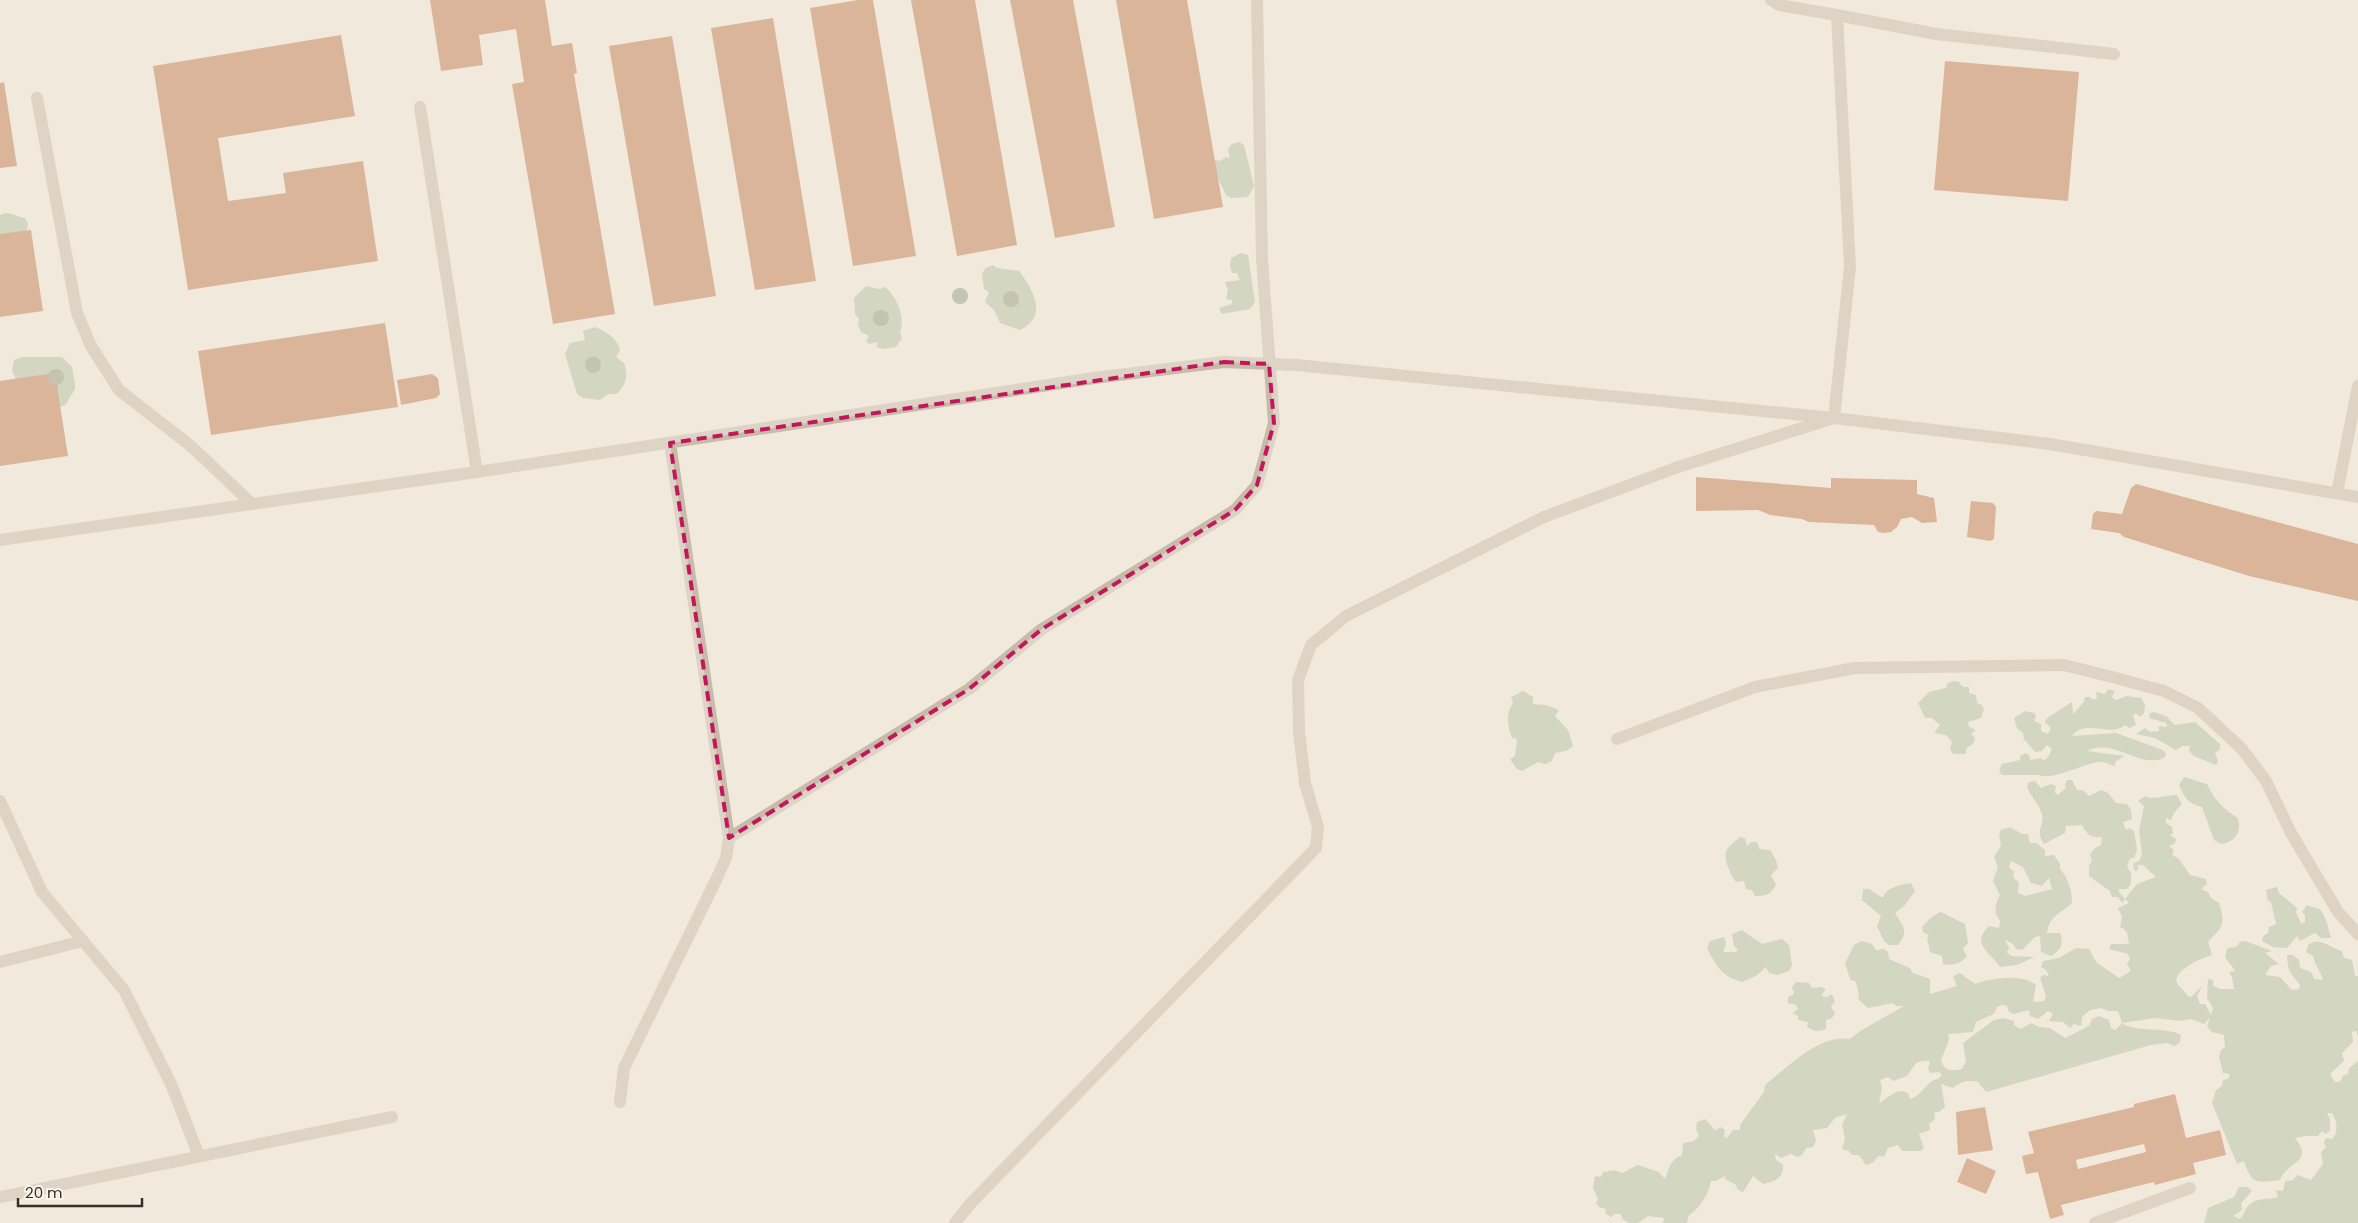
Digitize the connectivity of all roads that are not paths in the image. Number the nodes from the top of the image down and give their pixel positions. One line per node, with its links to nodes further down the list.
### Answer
1 (1257, 0): 7 (street)
2 (1771, 0): 3 (street)
3 (1837, 15): 4 (street); 9 (street)
4 (2114, 54)
5 (36, 98): 14 (street)
6 (420, 107): 11 (street)
7 (1269, 364): 9 (street); 10 (street); 18 (street)
8 (2358, 386): 12 (street)
9 (1834, 418): 12 (street); 27 (street)
10 (670, 442): 11 (street); 18 (street)
11 (477, 472): 14 (street)
12 (2337, 493): 13 (street)
13 (2358, 497)
14 (252, 503): 15 (street)
15 (0, 540)
16 (1617, 739): 19 (street)
17 (0, 801): 20 (street)
18 (729, 838): 22 (street)
19 (2358, 934)
20 (83, 941): 21 (street); 24 (street)
21 (0, 962)
22 (620, 1102)
23 (392, 1117): 24 (street)
24 (200, 1156): 26 (street)
25 (2190, 1188): 28 (street)
26 (0, 1198)
27 (955, 1223)
28 (2095, 1223)

